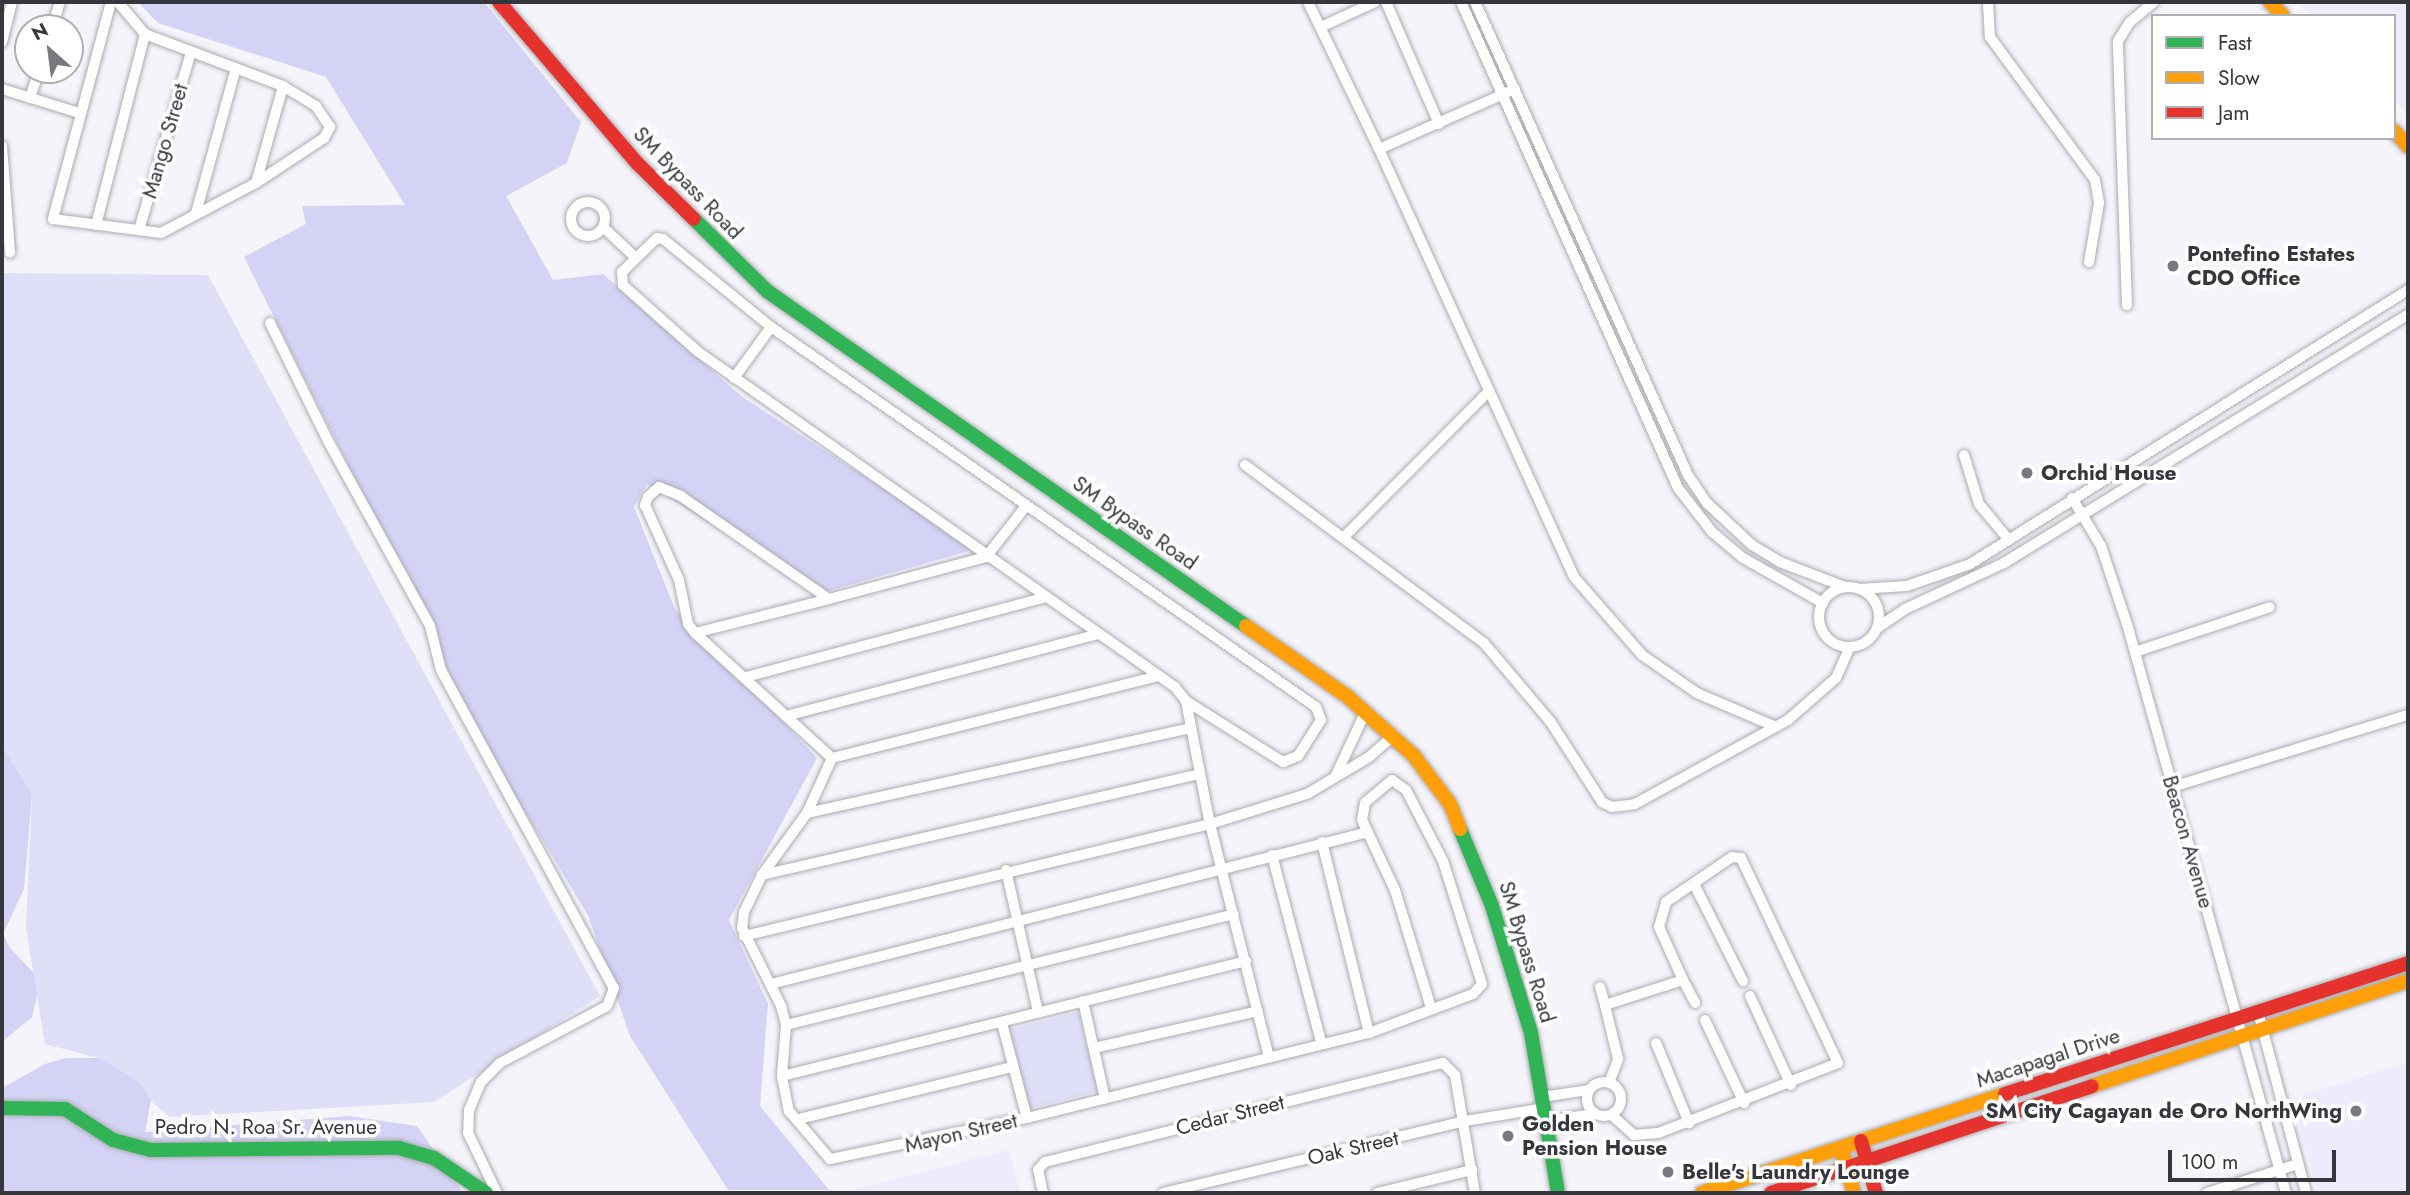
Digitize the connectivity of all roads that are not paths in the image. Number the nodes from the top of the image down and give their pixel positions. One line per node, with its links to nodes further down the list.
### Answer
1 (12, 2): 14 (street)
2 (111, 2): 23 (street)
3 (118, 2): 13 (street)
4 (499, 2): 67 (main road, SM Bypass Road)
5 (1308, 2): 12 (street)
6 (1375, 2): 12 (street)
7 (1386, 2): 24 (street)
8 (1461, 2): 21 (street)
9 (1475, 2): 20 (street)
10 (1988, 2): 36 (street)
11 (2154, 2): 39 (street)
12 (1322, 26): 28 (street)
13 (145, 34): 15 (street); 31 (street)
14 (2, 42)
15 (191, 52): 16 (street); 33 (street, Mango Street)
16 (236, 68): 18 (street); 30 (street)
17 (34, 84): 22 (street)
18 (283, 86): 29 (street); 29 (street)
19 (2, 89): 22 (street)
20 (1515, 89): 21 (street); 53 (street)
21 (1501, 95): 24 (street); 57 (street)
22 (30, 98): 23 (street)
23 (79, 113): 31 (street)
24 (1438, 124): 28 (street)
25 (2396, 133): 27 (main road)
26 (2, 146): 34 (street)
27 (2408, 146)
28 (1379, 149): 44 (street)
29 (256, 183): 30 (street)
30 (196, 213): 33 (street)
31 (96, 225): 33 (street)
32 (603, 227): 35 (street)
33 (139, 230)
34 (10, 253)
35 (636, 258): 42 (street); 43 (street)
36 (2089, 262)
37 (2408, 290): 38 (street)
38 (2396, 297): 40 (street); 47 (street)
39 (2127, 305)
40 (2408, 314): 49 (street)
41 (270, 323): 139 (street)
42 (771, 327): 43 (street); 48 (street)
43 (734, 378): 52 (street)
44 (1487, 393): 50 (street); 70 (street)
45 (1964, 455): 51 (street)
46 (1245, 465): 50 (street)
47 (2073, 498): 49 (street, Beacon Avenue); 51 (street)
48 (1026, 506): 52 (street); 66 (street)
49 (2083, 515): 59 (street); 63 (street, Beacon Avenue)
50 (1345, 536): 70 (street)
51 (2009, 540): 54 (street)
52 (986, 556): 55 (street); 56 (street)
53 (1845, 587): 54 (street); 57 (street)
54 (1859, 589): 59 (street)
55 (1046, 597): 61 (street); 65 (street)
56 (829, 599): 60 (street); 60 (street)
57 (1823, 603): 62 (street)
58 (2270, 607): 63 (street)
59 (1877, 628): 62 (street)
60 (695, 633): 65 (street)
61 (1099, 634): 64 (street); 69 (street)
62 (1850, 647): 70 (street)
63 (2135, 652): 76 (street, Beacon Avenue)
64 (1159, 676): 66 (street); 73 (street)
65 (746, 677): 69 (street)
66 (1186, 701): 71 (street)
67 (1366, 711): 72 (main road, SM Bypass Road); 75 (street)
68 (2408, 715): 76 (street)
69 (786, 716): 73 (street)
70 (1774, 726)
71 (1189, 728): 74 (street); 77 (street)
72 (1394, 735): 75 (street); 124 (main road, SM Bypass Road)
73 (832, 758): 77 (street)
74 (1199, 774): 78 (street); 84 (street)
75 (1336, 776): 78 (street)
76 (2172, 787): 105 (street, Beacon Avenue)
77 (807, 813): 84 (street)
78 (1210, 824): 82 (street); 83 (street)
79 (1368, 832): 80 (street); 101 (street); 101 (street, Mayon Street)
80 (1322, 842): 81 (street); 110 (street)
81 (1272, 855): 82 (street); 112 (street)
82 (1221, 869): 86 (street); 87 (street)
83 (1006, 870): 87 (street); 88 (street)
84 (762, 875): 88 (street)
85 (1695, 884): 92 (street); 93 (street); 119 (street)
86 (1233, 914): 89 (street); 90 (street)
87 (1016, 920): 90 (street); 95 (street)
88 (744, 936): 95 (street, Mayon Street)
89 (1246, 961): 98 (street); 102 (street)
90 (1028, 963): 103 (street); 108 (street)
91 (2408, 963): 104 (main road, Macapagal Drive)
92 (1683, 980): 99 (street); 100 (street)
93 (1743, 981)
94 (2408, 981): 109 (main road, Macapagal Drive)
95 (771, 984): 108 (street, Mayon Street)
96 (1600, 987): 100 (street)
97 (1750, 996): 119 (street)
98 (1083, 1002): 103 (street); 114 (street)
99 (1695, 1003)
100 (1605, 1005): 118 (street)
101 (1431, 1008): 110 (street, Mayon Street)
102 (1258, 1011): 114 (street); 115 (street)
103 (1038, 1012): 107 (street)
104 (2258, 1012): 105 (main road, Macapagal Drive); 109 (street)
105 (2240, 1018): 111 (street, Beacon Avenue); 131 (main road, Macapagal Drive)
106 (1705, 1020): 122 (street)
107 (1002, 1023): 116 (street); 117 (street)
108 (786, 1025): 117 (street, Mayon Street)
109 (2262, 1029): 111 (main road, Macapagal Drive); 134 (street)
110 (1369, 1033): 112 (street, Mayon Street)
111 (2244, 1035): 133 (main road, Macapagal Drive); 137 (street, Beacon Avenue)
112 (1321, 1042): 115 (street, Mayon Street)
113 (1656, 1043): 130 (street)
114 (1094, 1048): 121 (street)
115 (1269, 1058): 121 (street, Mayon Street)
116 (1012, 1067): 127 (street); 128 (street)
117 (782, 1076): 128 (street, Mayon Street)
118 (1609, 1083): 120 (street); 126 (street)
119 (1791, 1085): 122 (street)
120 (1589, 1090): 124 (street); 125 (street)
121 (1105, 1100): 127 (street, Mayon Street)
122 (1744, 1103): 130 (street)
123 (2, 1108): 138 (main road, Pedro N. Roa Sr. Avenue)
124 (1544, 1109): 125 (street); 129 (street, Oak Street); 144 (main road, SM Bypass Road)
125 (1594, 1114): 126 (street)
126 (1612, 1115): 130 (street)
127 (1027, 1118): 128 (street, Mayon Street)
128 (799, 1119)
129 (1465, 1121): 136 (street); 140 (street, Cedar Street); 141 (street, Oak Street)
130 (1689, 1123)
131 (1861, 1141): 132 (main road, Macapagal Drive); 133 (main road)
132 (1841, 1147): 135 (main road); 145 (main road, Macapagal Drive)
133 (1867, 1162): 135 (main road, Macapagal Drive); 148 (main road)
134 (2298, 1164): 137 (street); 151 (street)
135 (1847, 1169): 146 (main road, Macapagal Drive); 147 (main road)
136 (1472, 1170): 142 (street); 143 (street)
137 (2280, 1170): 149 (street); 150 (street, Beacon Avenue)
138 (486, 1193)
139 (497, 1193)
140 (1043, 1193)
141 (1163, 1193)
142 (1377, 1193)
143 (1475, 1193)
144 (1558, 1193)
145 (1702, 1193)
146 (1771, 1193)
147 (1854, 1193)
148 (1876, 1193)
149 (2207, 1193)
150 (2286, 1193)
151 (2306, 1193)

